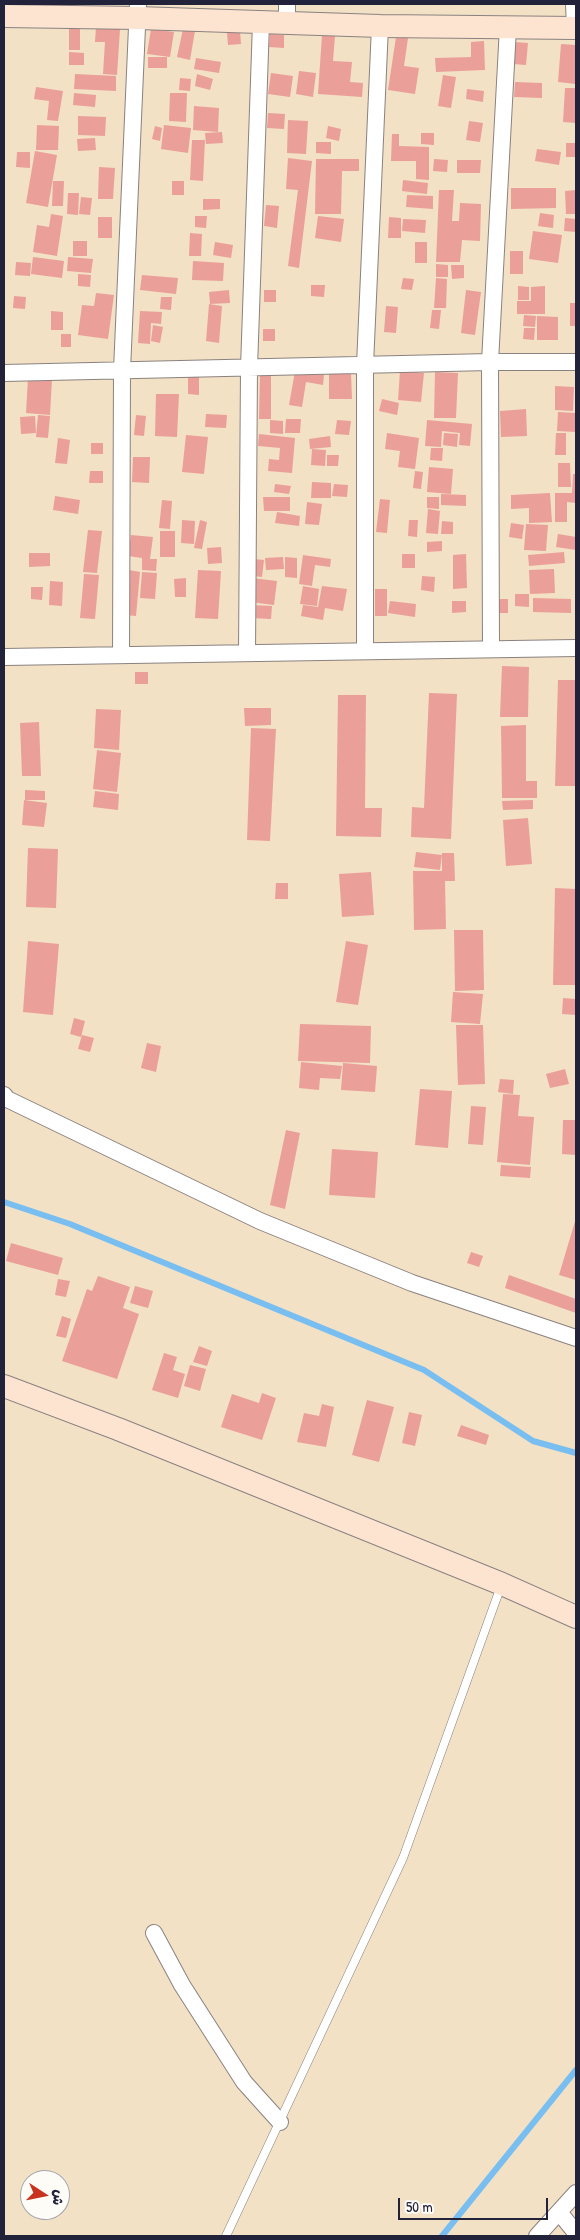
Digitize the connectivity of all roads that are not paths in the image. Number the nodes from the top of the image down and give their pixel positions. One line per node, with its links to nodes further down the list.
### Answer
1 (574, 4): 8 (street)
2 (138, 11): 4 (main road); 5 (main road); 13 (street)
3 (287, 14): 5 (main road); 6 (main road)
4 (4, 16)
5 (261, 23): 12 (street)
6 (380, 26): 7 (main road); 11 (street)
7 (508, 27): 8 (main road); 9 (street)
8 (576, 28)
9 (490, 362): 10 (street); 11 (street); 16 (street)
10 (576, 362)
11 (365, 365): 12 (street); 17 (street)
12 (249, 368): 13 (street); 18 (street)
13 (122, 370): 14 (street); 19 (street)
14 (4, 373)
15 (576, 648): 16 (street)
16 (491, 649): 17 (street)
17 (364, 651): 18 (street)
18 (247, 653): 19 (street)
19 (121, 655): 20 (street)
20 (4, 657)
21 (4, 1095): 22 (street)
22 (576, 1338)
23 (4, 1386): 24 (main road)
24 (502, 1584): 25 (main road); 27 (lane)
25 (576, 1617)
26 (154, 1933): 27 (street)
27 (280, 2122): 31 (lane)
28 (576, 2193): 29 (street)
29 (559, 2212): 30 (street); 32 (street)
30 (576, 2233)
31 (226, 2236)
32 (537, 2236)

